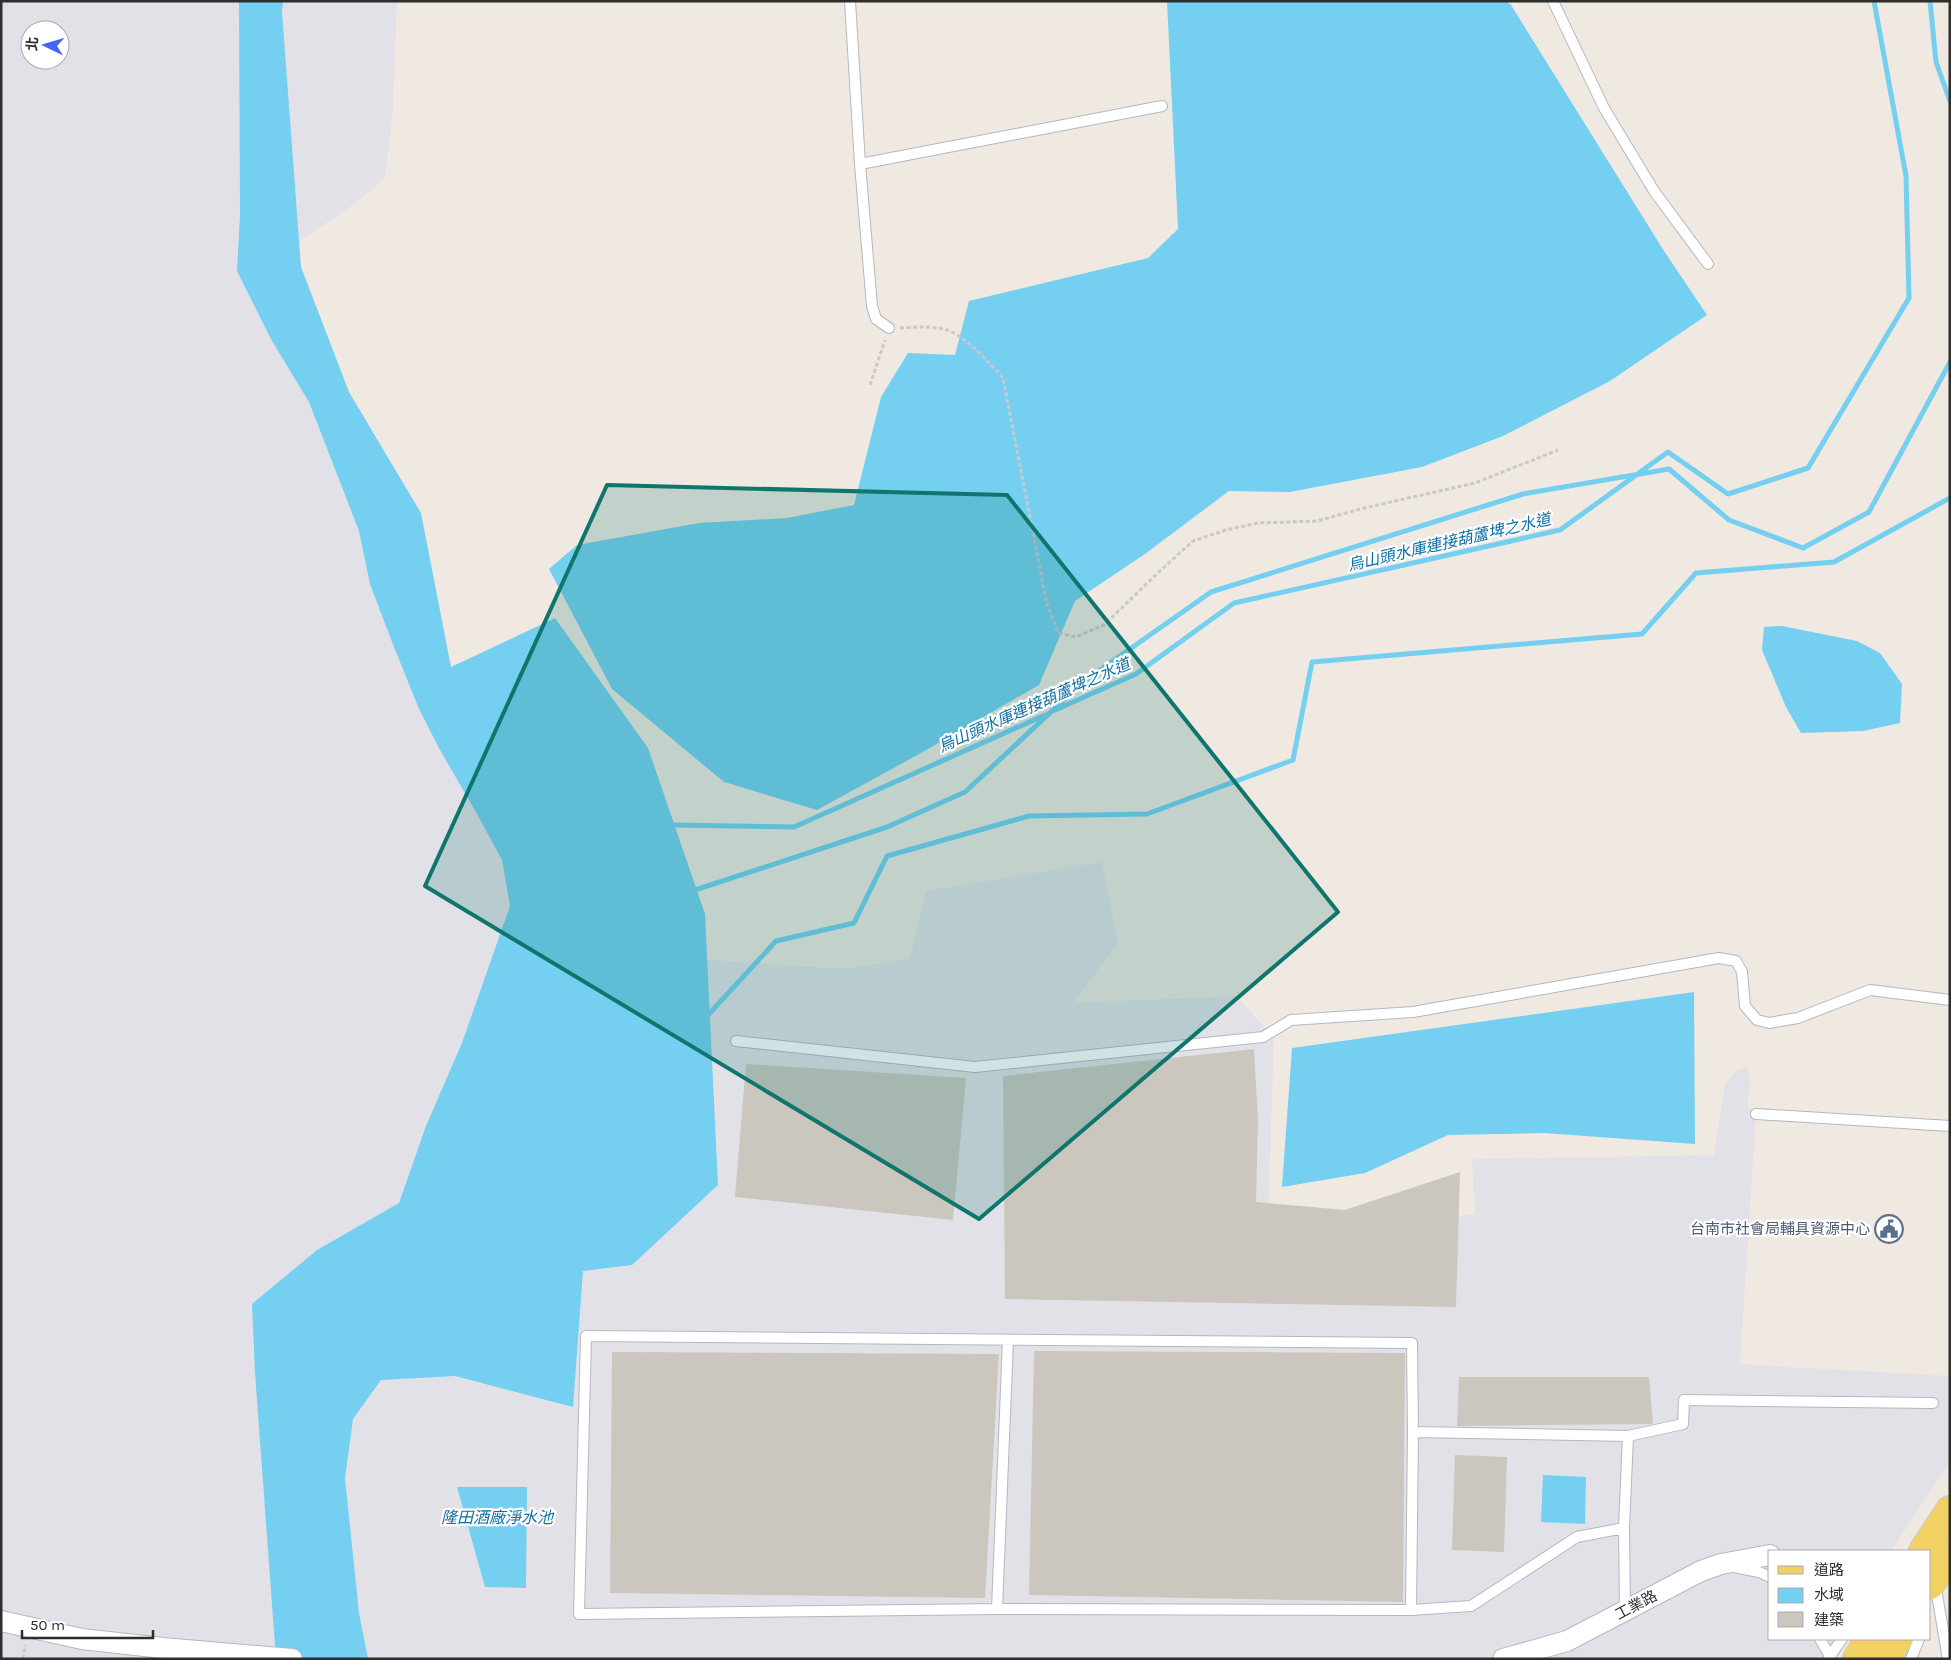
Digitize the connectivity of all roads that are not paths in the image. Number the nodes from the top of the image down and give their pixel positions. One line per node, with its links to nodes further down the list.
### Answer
1 (850, 1): 4 (lane)
2 (1553, 1): 5 (lane)
3 (1162, 106): 4 (lane)
4 (860, 164): 6 (lane)
5 (1708, 264)
6 (889, 328)
7 (1950, 1000): 8 (lane)
8 (736, 1041)
9 (1756, 1114): 10 (lane)
10 (1950, 1126)
11 (1008, 1340): 13 (lane); 22 (lane); 22 (lane)
12 (1934, 1403): 14 (lane)
13 (1413, 1432): 14 (lane); 23 (lane)
14 (1628, 1436): 16 (lane)
15 (1950, 1510): 17 (main road)
16 (1624, 1528): 23 (lane); 24 (lane)
17 (1925, 1550)
18 (1768, 1554): 19 (street, 工業路)
19 (1721, 1564): 20 (lane); 24 (street, 工業路)
20 (1768, 1577)
21 (1935, 1578): 37 (lane)
22 (998, 1609): 23 (lane)
23 (1411, 1610)
24 (1625, 1611): 33 (street, 工業路)
25 (1, 1621): 32 (street)
26 (1820, 1640): 31 (lane)
27 (1841, 1640): 31 (lane)
28 (1868, 1640): 34 (main road)
29 (1897, 1640): 35 (main road)
30 (1919, 1640): 36 (lane)
31 (1829, 1658)
32 (292, 1659)
33 (1503, 1659)
34 (1857, 1659)
35 (1886, 1659)
36 (1911, 1659)
37 (1948, 1659)

